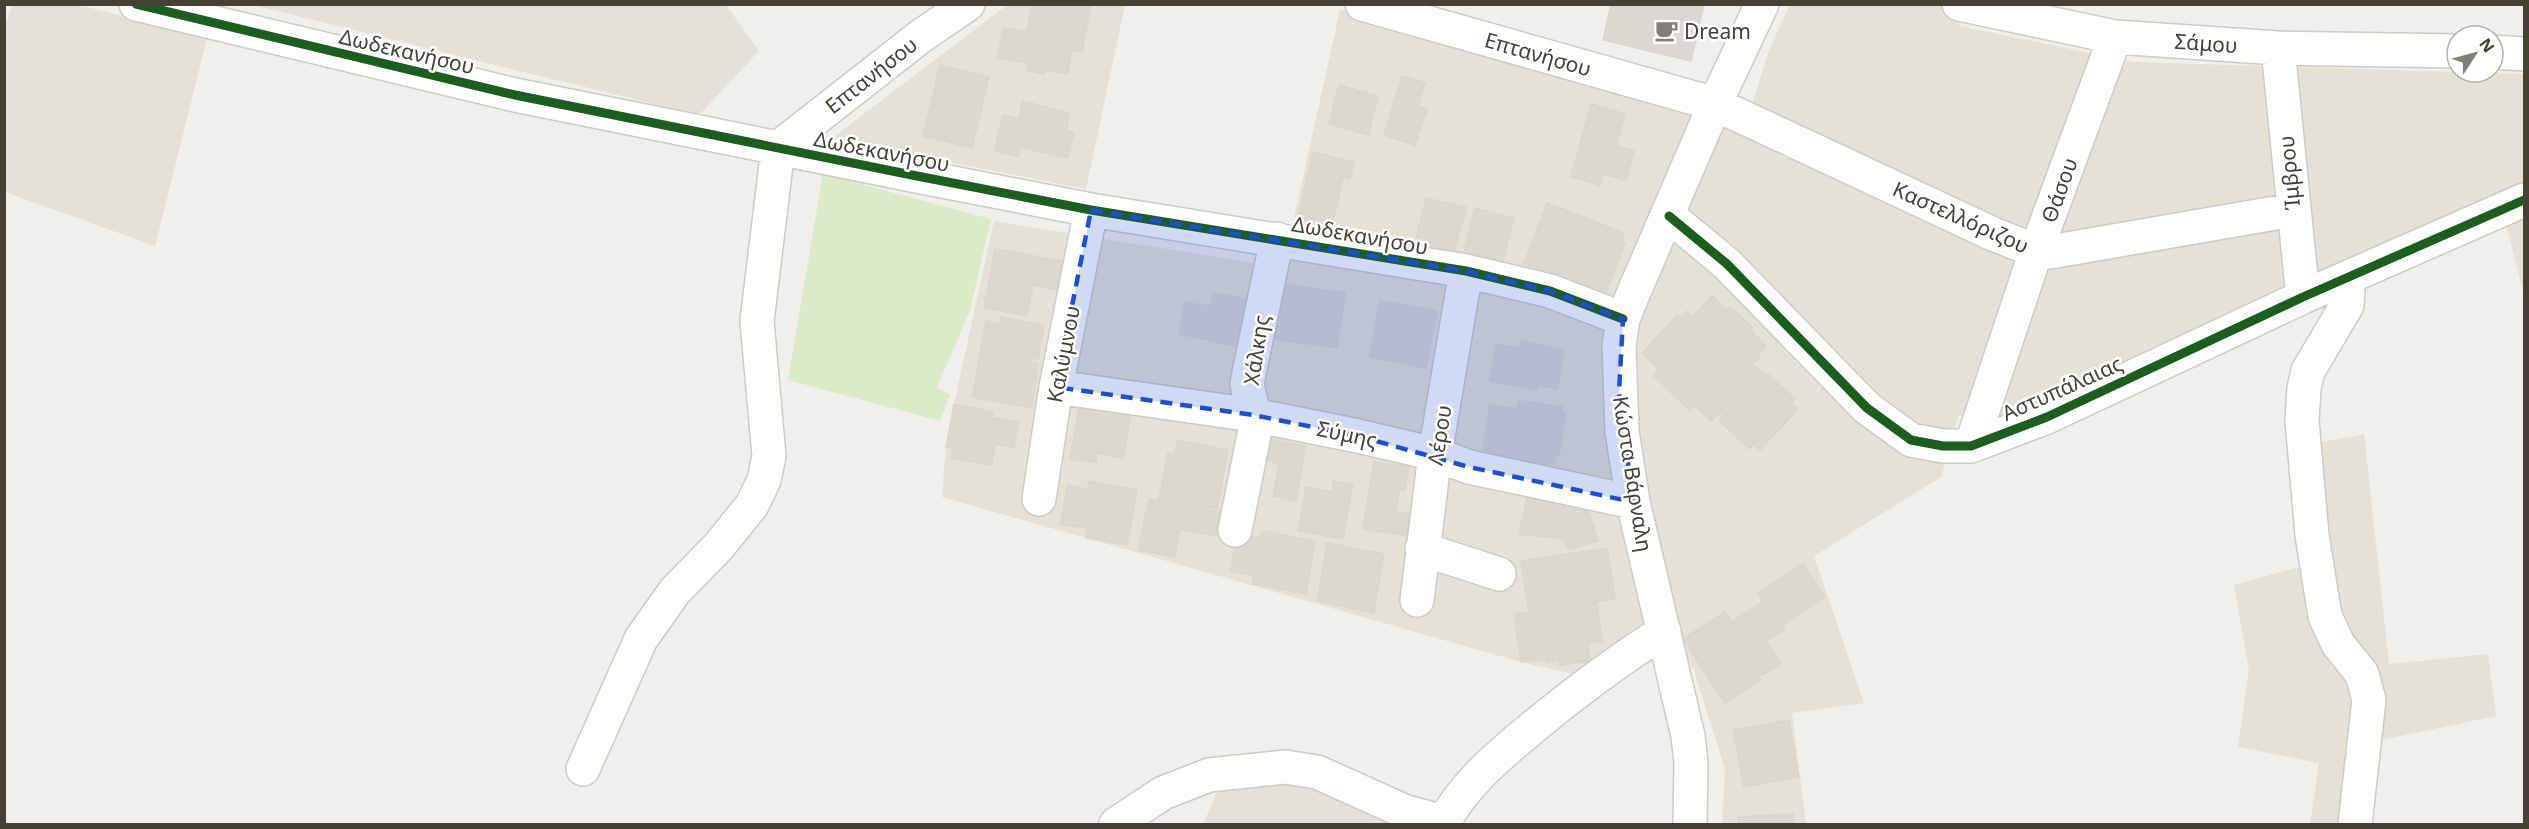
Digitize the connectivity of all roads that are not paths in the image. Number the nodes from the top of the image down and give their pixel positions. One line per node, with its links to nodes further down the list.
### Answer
1 (136, 4): 12 (street, Δωδεκανήσου)
2 (968, 4): 12 (street, Επτανήσου)
3 (1362, 4): 11 (street, Επτανήσου)
4 (1762, 4): 11 (street, Κώστα Βάρναλη)
5 (1959, 4): 6 (street, Σάμου)
6 (2115, 37): 7 (street, Σάμου); 18 (street, Θάσου)
7 (2278, 48): 8 (street, Σάμου); 15 (street, Ίμβρου)
8 (2445, 51)
9 (2505, 53): 10 (street)
10 (2524, 54)
11 (1715, 104): 16 (street, Κώστα Βάρναλη); 18 (street, Καστελλόριζου)
12 (777, 148): 14 (street, Δωδεκανήσου); 34 (street)
13 (2524, 200): 20 (street, Αστυπάλαιας)
14 (1091, 210): 17 (street, Δωδεκανήσου); 23 (street, Καλύμνου)
15 (2293, 210): 18 (street, Καστελλόριζου); 21 (street, Ίμβρου)
16 (1669, 216): 22 (street, Κώστα Βάρναλη); 25 (street, Αστυπάλαιας)
17 (1277, 240): 19 (street, Δωδεκανήσου); 24 (street, Χάλκης)
18 (2036, 251): 25 (street, Θάσου)
19 (1466, 271): 22 (street, Δωδεκανήσου); 26 (street, Λέρου)
20 (2349, 278): 21 (street, Αστυπάλαιας); 38 (street)
21 (2303, 297): 25 (street, Αστυπάλαιας)
22 (1623, 319): 28 (street, Κώστα Βάρναλη)
23 (1056, 387): 24 (street, Σύμης); 27 (street, Καλύμνου)
24 (1252, 415): 26 (street, Σύμης); 29 (street, Χάλκης)
25 (1971, 446)
26 (1435, 454): 28 (street, Σύμης); 30 (street, Λέρου)
27 (1039, 499)
28 (1633, 502): 33 (street, Κώστα Βάρναλη)
29 (1235, 530)
30 (1422, 549): 31 (street); 32 (street, Λέρου)
31 (1499, 574)
32 (1416, 600)
33 (1664, 631): 35 (street); 37 (street, Κώστα Βάρναλη)
34 (583, 769)
35 (1444, 823): 36 (street)
36 (1116, 825)
37 (1690, 825)
38 (2355, 825)

